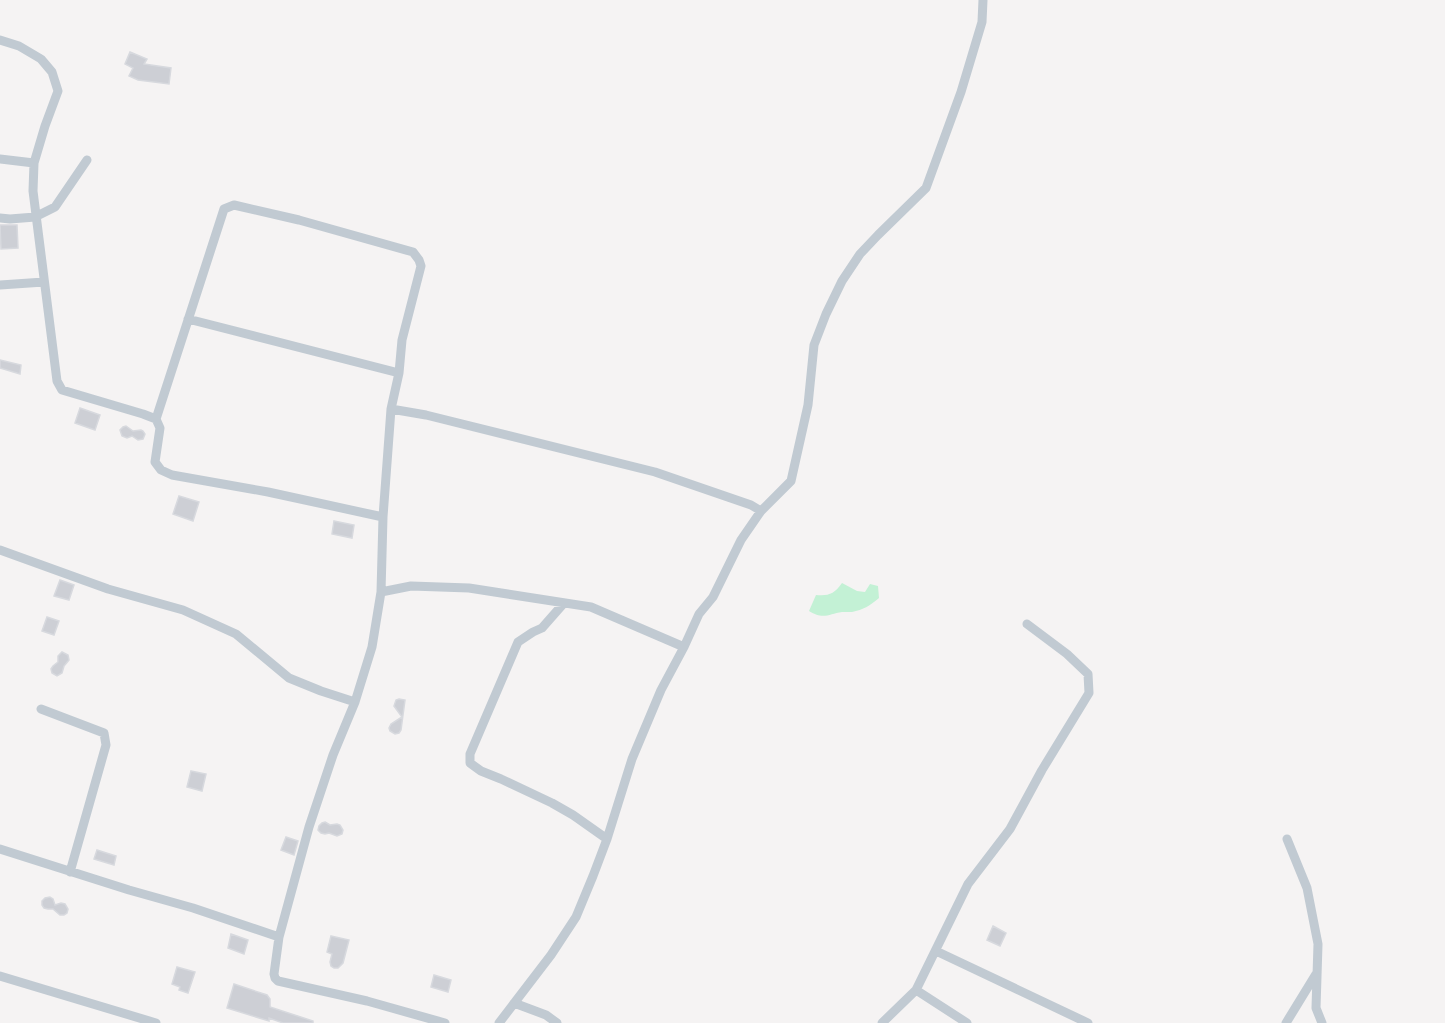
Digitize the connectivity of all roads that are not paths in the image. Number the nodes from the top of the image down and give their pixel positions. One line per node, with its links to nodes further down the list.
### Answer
1 (983, 0): 14 (street)
2 (0, 40): 5 (street)
3 (0, 159): 5 (street)
4 (87, 160): 6 (street)
5 (34, 163): 6 (street)
6 (35, 217): 7 (street); 8 (street)
7 (0, 218)
8 (44, 282): 9 (street); 13 (street)
9 (0, 285)
10 (188, 320): 11 (street); 11 (street); 13 (street)
11 (399, 373): 12 (street)
12 (391, 409): 14 (street); 15 (street)
13 (156, 419): 15 (street)
14 (761, 511): 20 (street)
15 (382, 517): 17 (street)
16 (0, 550): 21 (street)
17 (381, 592): 18 (street); 21 (street)
18 (564, 603): 20 (street); 23 (street)
19 (1027, 624): 28 (street)
20 (684, 647): 23 (street)
21 (355, 702): 27 (street)
22 (41, 710): 26 (street)
23 (607, 839): 32 (street)
24 (1287, 839): 29 (street)
25 (0, 849): 26 (street)
26 (70, 872): 27 (street)
27 (279, 937): 34 (street)
28 (936, 951): 31 (street); 39 (street)
29 (1316, 974): 40 (street); 41 (street)
30 (0, 976): 33 (street)
31 (916, 990): 37 (street); 38 (street)
32 (514, 1003): 35 (street); 36 (street)
33 (156, 1023)
34 (445, 1023)
35 (499, 1023)
36 (557, 1023)
37 (882, 1023)
38 (967, 1023)
39 (1088, 1023)
40 (1286, 1023)
41 (1322, 1023)

